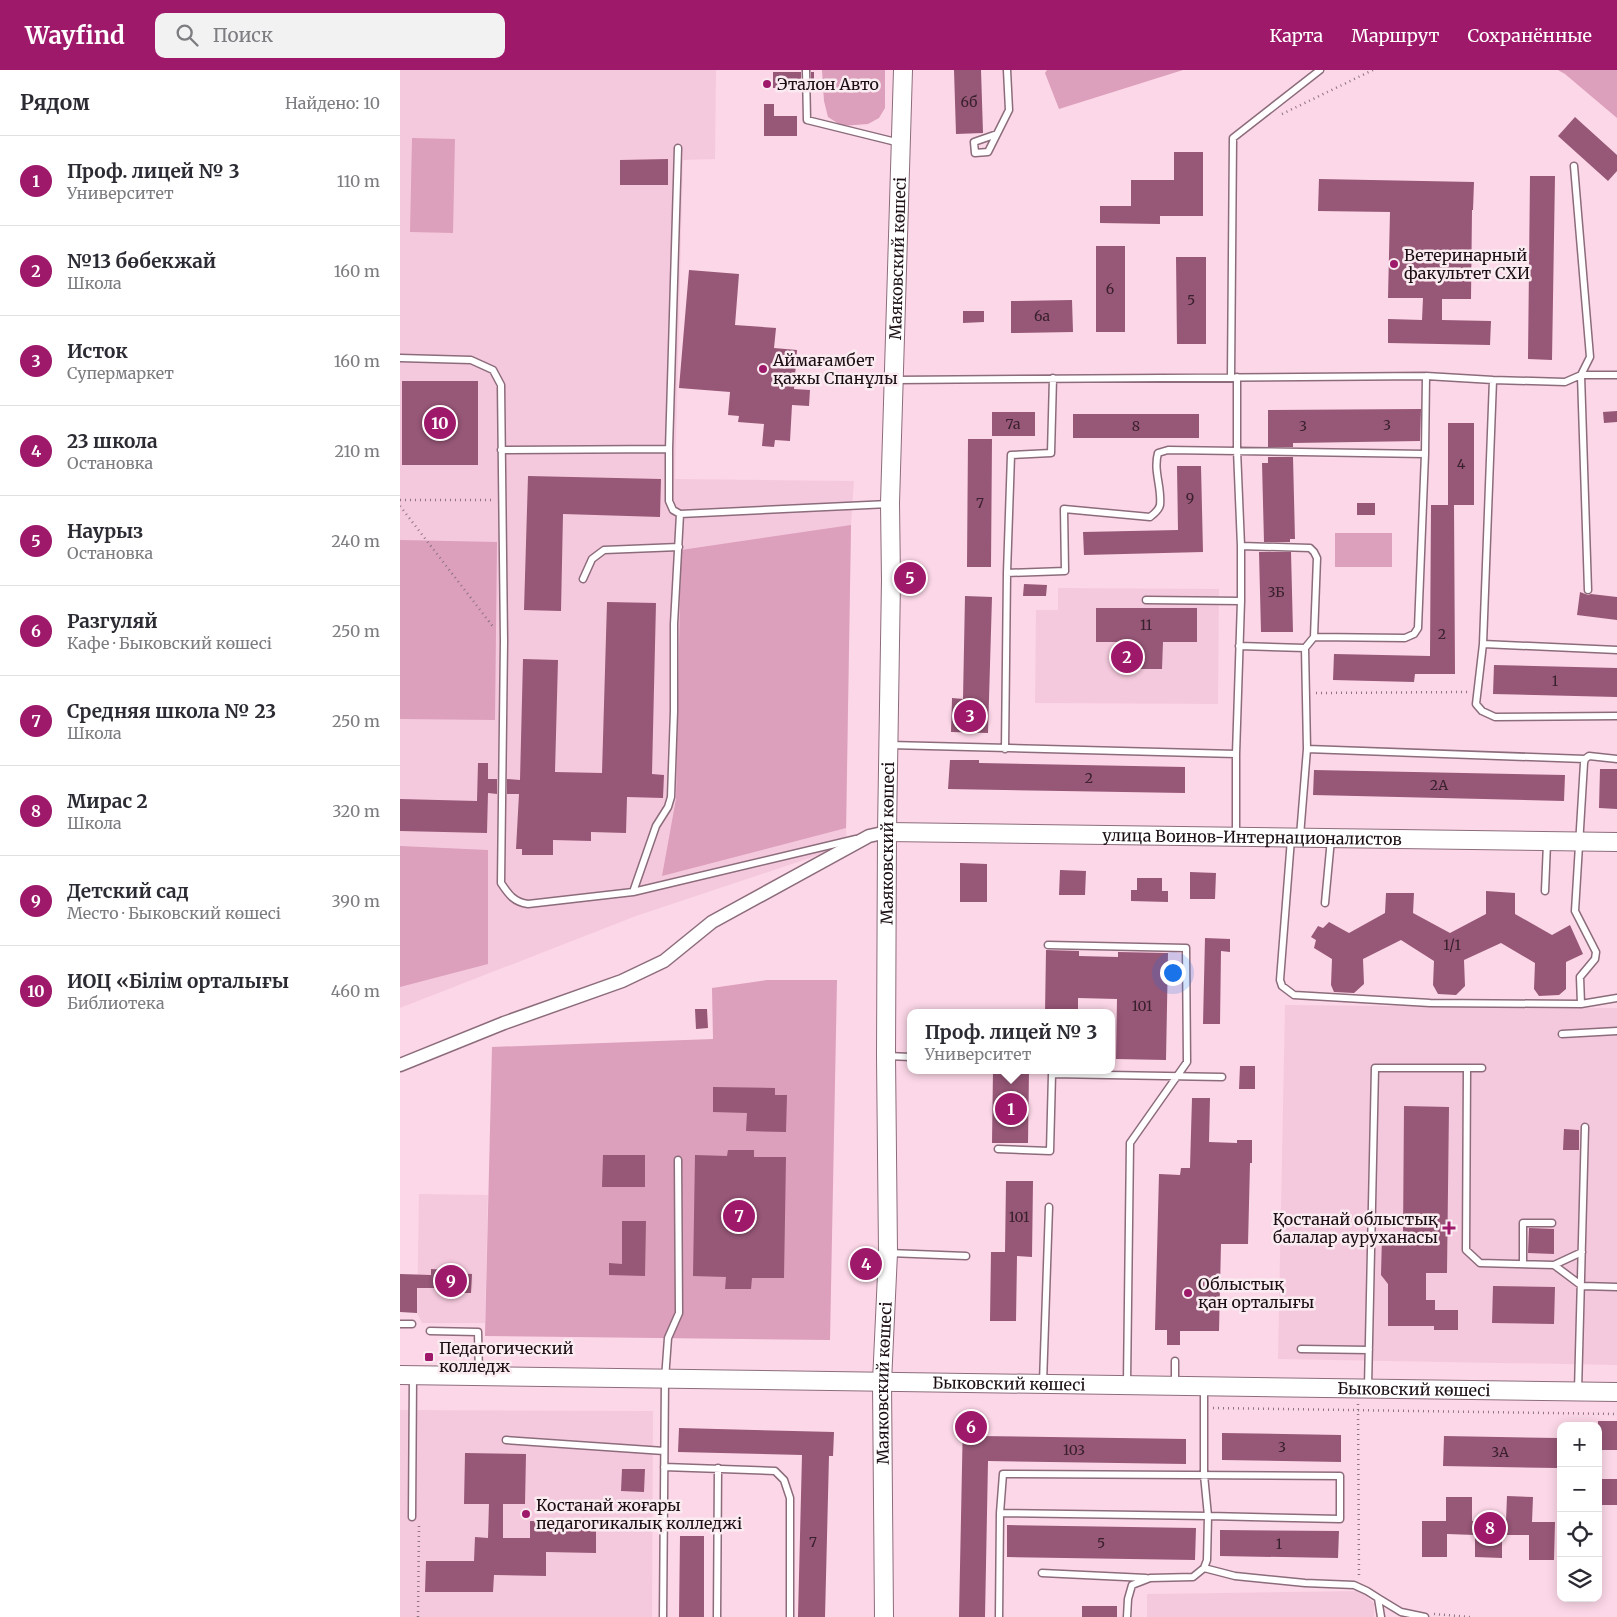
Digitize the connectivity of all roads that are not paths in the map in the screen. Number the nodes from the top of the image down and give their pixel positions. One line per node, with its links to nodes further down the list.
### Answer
1 (806, 70): 6 (lane)
2 (903, 70): 6 (main road, Маяковский көшесі)
3 (1007, 70): 5 (lane)
4 (1320, 70): 13 (lane)
5 (997, 134)
6 (902, 144): 15 (main road, Маяковский көшесі)
7 (678, 148): 18 (lane)
8 (1574, 166): 11 (lane)
9 (400, 358): 17 (lane)
10 (1617, 374): 11 (lane)
11 (1581, 375): 16 (lane); 27 (lane)
12 (1426, 376): 13 (lane); 16 (lane); 20 (lane)
13 (1234, 377): 14 (lane); 19 (lane)
14 (1053, 378): 15 (lane); 25 (lane)
15 (895, 380): 21 (main road, Маяковский көшесі)
16 (1493, 380): 31 (lane)
17 (501, 450): 18 (lane); 51 (lane)
18 (669, 450): 22 (lane)
19 (1236, 450): 20 (lane); 23 (lane); 25 (lane)
20 (1426, 454): 30 (lane)
21 (890, 503): 22 (lane); 36 (main road, Маяковский көшесі)
22 (680, 514): 24 (lane)
23 (1241, 546): 29 (lane); 30 (lane)
24 (679, 547): 26 (lane); 51 (lane)
25 (1007, 573): 37 (lane)
26 (583, 579)
27 (1588, 590)
28 (1146, 600): 29 (lane)
29 (1241, 602): 32 (lane)
30 (1314, 637): 33 (lane)
31 (1483, 644): 34 (lane); 35 (lane)
32 (1239, 646): 33 (lane); 39 (lane)
33 (1305, 648): 38 (lane)
34 (1617, 650)
35 (1617, 716)
36 (888, 745): 37 (lane); 42 (main road, Маяковский көшесі)
37 (1004, 749): 39 (lane)
38 (1307, 749): 40 (lane); 45 (lane)
39 (1236, 754): 44 (lane)
40 (1585, 759): 41 (lane); 48 (lane)
41 (1617, 759)
42 (887, 832): 43 (street); 44 (main road, улица Воинов-Интернационалистов); 58 (main road, Маяковский көшесі)
43 (869, 836): 51 (lane); 60 (street)
44 (1236, 837): 45 (main road, улица Воинов-Интернационалистов)
45 (1296, 838): 46 (main road, улица Воинов-Интернационалистов); 55 (lane)
46 (1331, 838): 47 (main road, улица Воинов-Интернационалистов); 52 (lane)
47 (1547, 841): 48 (main road, улица Воинов-Интернационалистов); 50 (lane)
48 (1580, 842): 49 (main road, улица Воинов-Интернационалистов); 55 (lane)
49 (1617, 842)
50 (1545, 891)
51 (634, 892)
52 (1325, 903)
53 (1048, 945): 63 (lane)
54 (1617, 998): 55 (lane)
55 (1581, 1004)
56 (1617, 1031): 57 (lane)
57 (1562, 1034)
58 (886, 1056): 59 (lane); 71 (main road, Маяковский көшесі)
59 (907, 1057)
60 (400, 1065)
61 (1467, 1068): 62 (lane); 73 (lane); 81 (lane)
62 (1482, 1068)
63 (1177, 1076): 64 (lane); 66 (lane); 88 (lane)
64 (1222, 1076)
65 (1585, 1127): 70 (lane)
66 (998, 1150)
67 (678, 1160): 85 (lane)
68 (1049, 1207): 87 (lane)
69 (1552, 1223): 73 (lane)
70 (1582, 1252): 74 (lane); 75 (lane)
71 (888, 1253): 72 (lane); 86 (main road, Маяковский көшесі)
72 (966, 1256)
73 (1523, 1264): 74 (lane)
74 (1554, 1265): 75 (lane)
75 (1582, 1286): 76 (lane); 92 (lane)
76 (1617, 1287)
77 (400, 1324): 78 (lane)
78 (412, 1324)
79 (430, 1331): 84 (lane)
80 (1301, 1349): 81 (lane)
81 (1369, 1350): 91 (lane)
82 (1175, 1361): 89 (lane)
83 (406, 1375): 84 (main road, Быковский көшесі); 101 (lane)
84 (479, 1376): 85 (main road, Быковский көшесі)
85 (665, 1379): 86 (main road, Быковский көшесі); 95 (lane)
86 (882, 1382): 87 (main road, Быковский көшесі); 109 (main road, Маяковский көшесі)
87 (1043, 1385): 88 (main road, Быковский көшесі)
88 (1127, 1386): 89 (main road, Быковский көшесі)
89 (1175, 1386): 90 (main road, Быковский көшесі)
90 (1204, 1387): 91 (main road, Быковский көшесі); 98 (lane)
91 (1363, 1389): 92 (main road, Быковский көшесі)
92 (1578, 1392): 93 (main road, Быковский көшесі)
93 (1617, 1392)
94 (506, 1440): 95 (lane)
95 (664, 1451): 96 (lane)
96 (664, 1467): 97 (lane); 106 (lane)
97 (718, 1468): 107 (lane); 108 (lane)
98 (1204, 1475): 99 (lane); 100 (lane); 100 (lane)
99 (1000, 1513): 100 (lane); 110 (lane)
100 (1208, 1516): 102 (lane)
101 (412, 1517)
102 (1204, 1568): 104 (lane); 105 (lane)
103 (1042, 1573): 104 (lane)
104 (1150, 1578): 111 (lane)
105 (1378, 1598): 112 (lane); 113 (lane)
106 (663, 1617)
107 (717, 1617)
108 (790, 1617)
109 (884, 1617)
110 (999, 1617)
111 (1127, 1617)
112 (1381, 1617)
113 (1425, 1617)

